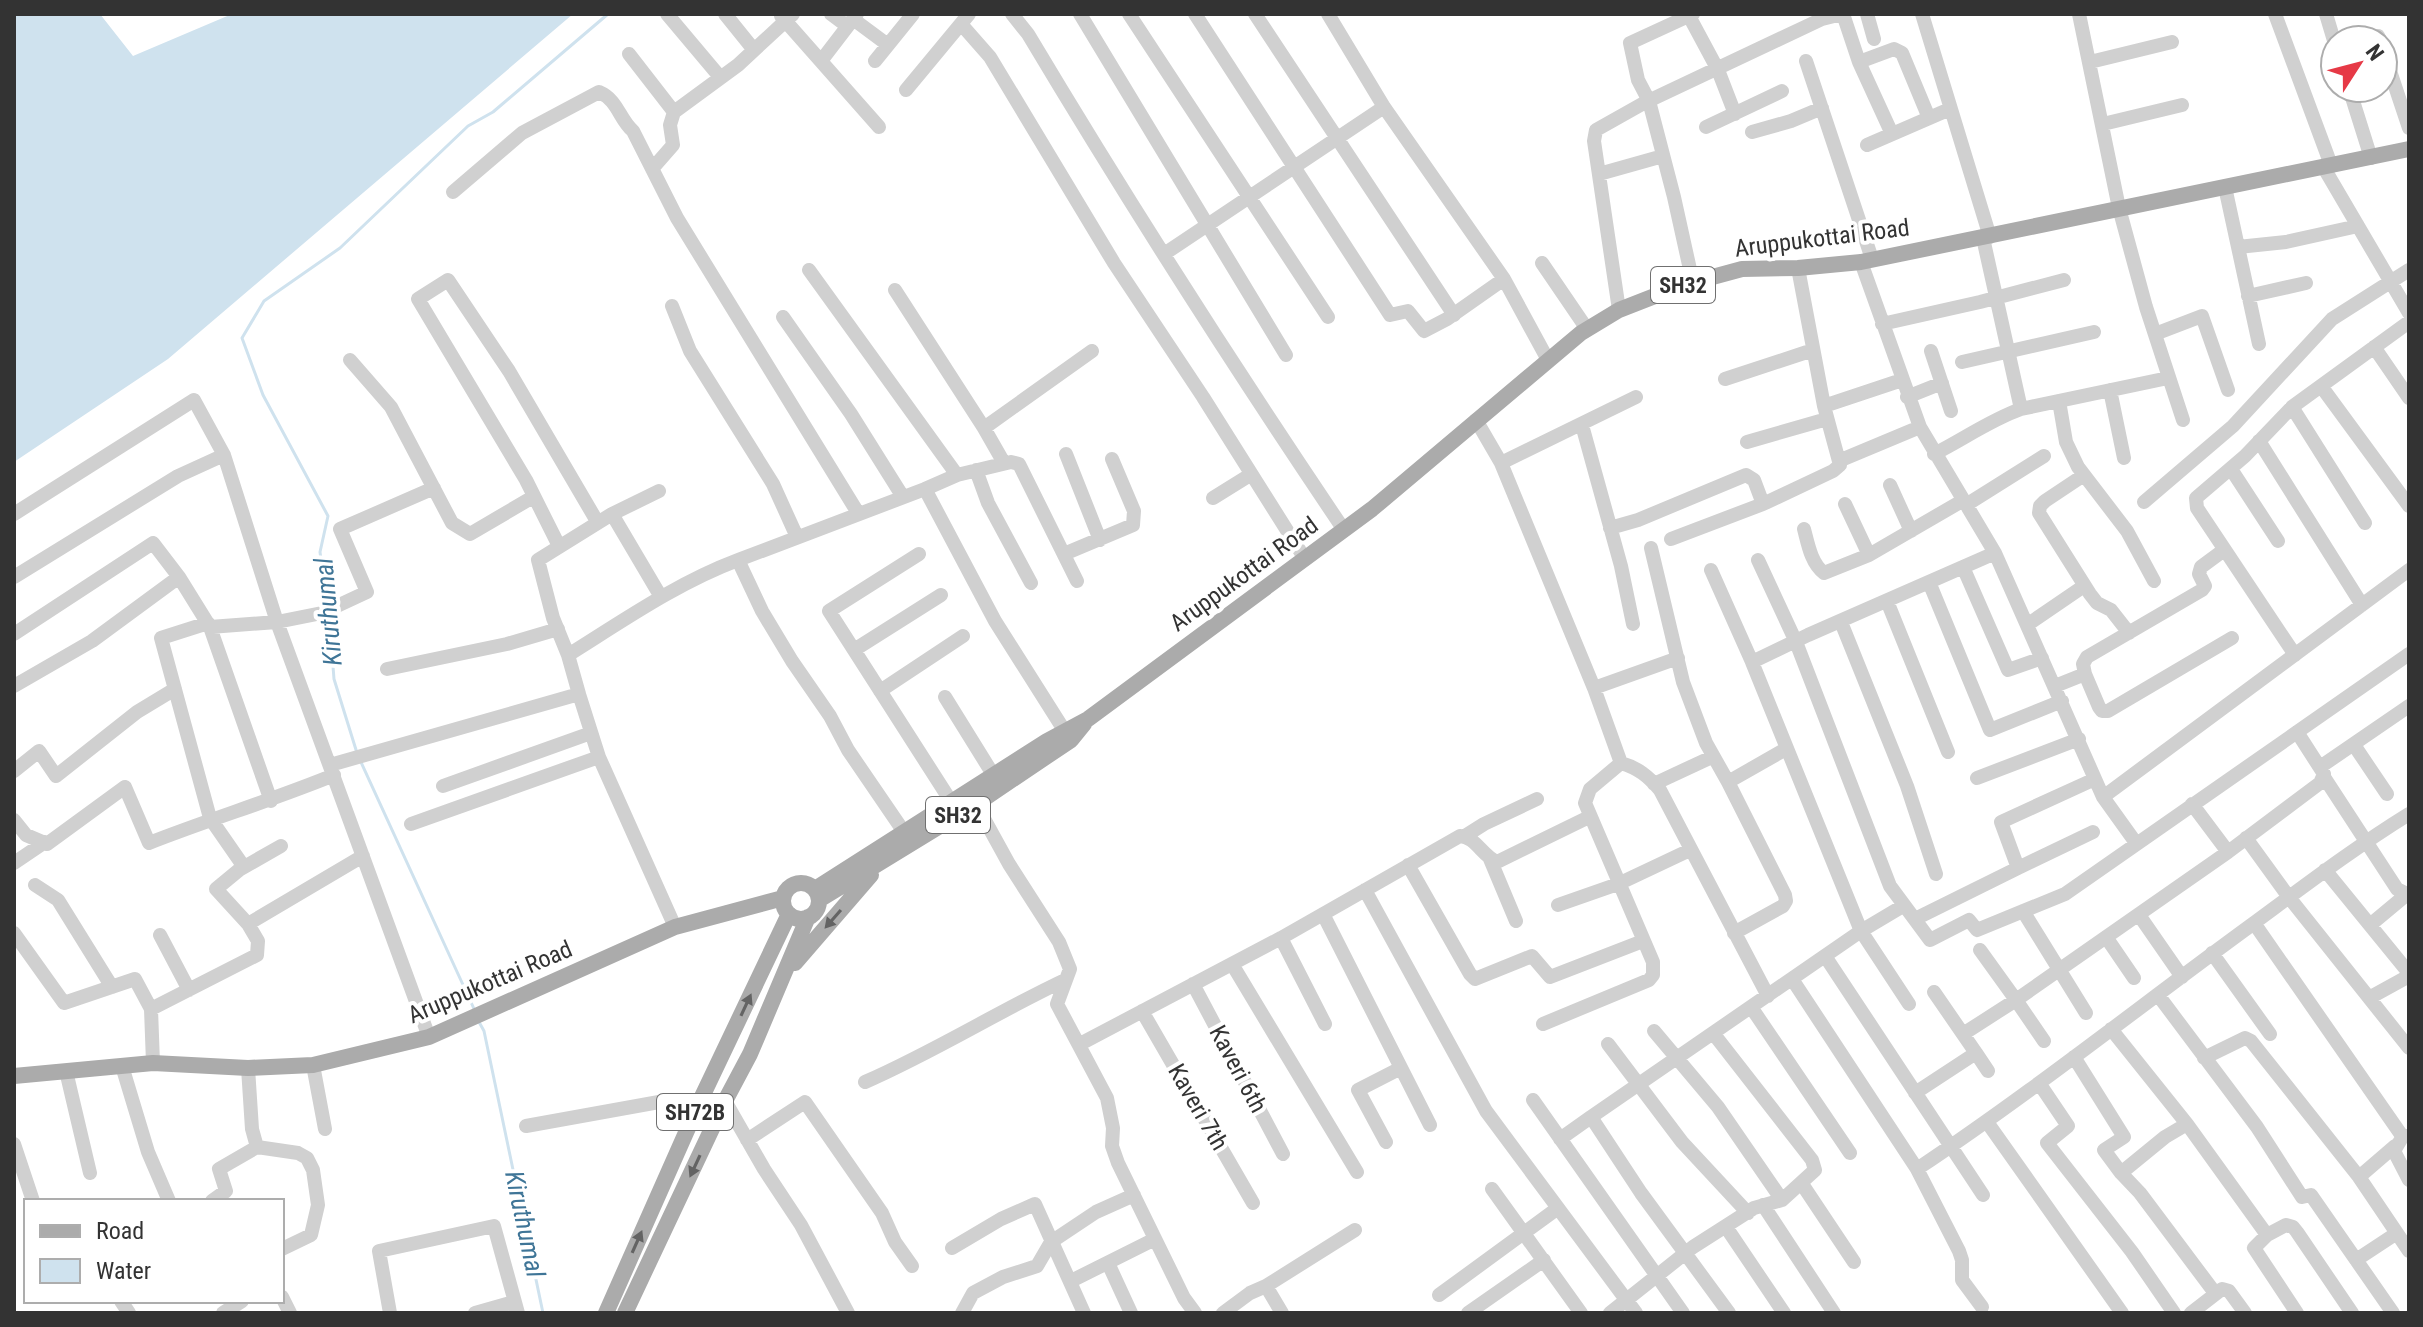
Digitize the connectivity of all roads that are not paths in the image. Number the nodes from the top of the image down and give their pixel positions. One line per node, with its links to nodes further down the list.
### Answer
1 (667, 14): 31 (street)
2 (725, 14): 23 (street)
3 (831, 14): 19 (street)
4 (913, 14): 22 (street)
5 (1012, 14): 67 (street)
6 (1080, 14): 63 (street)
7 (1129, 14): 61 (street)
8 (1195, 14): 55 (street)
9 (1255, 14): 50 (street)
10 (1328, 14): 38 (street)
11 (1842, 14): 28 (street); 30 (street)
12 (1867, 14): 20 (street)
13 (1922, 14): 40 (street)
14 (2079, 14): 29 (street)
15 (2275, 14): 56 (street)
16 (1691, 15): 30 (street); 35 (street)
17 (786, 16): 23 (street); 25 (street)
18 (965, 19): 32 (street); 136 (street)
19 (853, 20): 22 (street); 25 (street)
20 (1874, 39)
21 (2172, 42): 29 (street)
22 (888, 45): 26 (street)
23 (754, 50): 31 (street)
24 (629, 54): 41 (street)
25 (821, 61): 45 (street)
26 (875, 61)
27 (1806, 61): 39 (street)
28 (1859, 62): 43 (street); 49 (street)
29 (2090, 62): 44 (street)
30 (1718, 70): 35 (street); 42 (street)
31 (720, 77): 41 (street)
32 (906, 90)
33 (1782, 91): 42 (street)
34 (2399, 98): 47 (street)
35 (1646, 102): 53 (street); 58 (street)
36 (2354, 104): 54 (street)
37 (2182, 105): 44 (street)
38 (1384, 107): 50 (street); 73 (street)
39 (1822, 108): 48 (street); 68 (street)
40 (1950, 109): 43 (street); 65 (street)
41 (674, 112): 57 (street)
42 (1735, 114): 46 (street)
43 (1929, 118): 49 (street)
44 (2103, 124): 62 (street)
45 (879, 127)
46 (1706, 127)
47 (2409, 128)
48 (1752, 132)
49 (1892, 134): 51 (street)
50 (1337, 138): 55 (street); 84 (street)
51 (1867, 145)
52 (2409, 149): 54 (main road, Aruppukottai Road / SH32)
53 (1663, 156): 58 (street); 75 (street)
54 (2371, 158): 56 (main road, Aruppukottai Road / SH32)
55 (1294, 167): 61 (street); 84 (street)
56 (2328, 167): 59 (main road, Aruppukottai Road / SH32); 64 (street)
57 (652, 169): 60 (street); 150 (street)
58 (1599, 174): 82 (street)
59 (2225, 187): 62 (main road, Aruppukottai Road / SH32); 66 (street)
60 (453, 192)
61 (1249, 197): 63 (street); 86 (street)
62 (2119, 208): 65 (main road, Aruppukottai Road / SH32); 91 (street)
63 (1207, 225): 67 (street); 98 (street)
64 (2358, 226): 66 (street); 77 (street)
65 (1986, 238): 68 (main road, Aruppukottai Road / SH32); 80 (street)
66 (2238, 247): 79 (street)
67 (1164, 254): 157 (street)
68 (1866, 260): 70 (main road, Aruppukottai Road / SH32); 88 (street)
69 (1542, 263): 89 (street)
70 (1798, 268): 75 (main road, Aruppukottai Road / SH32); 94 (street)
71 (809, 270): 135 (street)
72 (2409, 270): 77 (street)
73 (1504, 279): 84 (street); 100 (street)
74 (2064, 280): 80 (street)
75 (1693, 283): 82 (main road, Aruppukottai Road / SH32)
76 (2306, 283): 79 (street)
77 (2390, 283): 83 (street); 146 (street)
78 (895, 290): 121 (street)
79 (2248, 296): 92 (street)
80 (1996, 297): 88 (street); 95 (street)
81 (672, 306): 159 (street)
82 (1619, 310): 89 (main road, Aruppukottai Road / SH32)
83 (2409, 313)
84 (1454, 315)
85 (783, 317): 143 (street)
86 (1328, 317)
87 (2409, 322): 93 (street)
88 (1882, 324): 104 (street)
89 (1587, 329): 100 (main road, Aruppukottai Road / SH32)
90 (2094, 332): 95 (street)
91 (2155, 334): 102 (street); 108 (street)
92 (2259, 344)
93 (2374, 347): 106 (street); 111 (street)
94 (1813, 350): 103 (street); 116 (street)
95 (2008, 350): 101 (street); 114 (street)
96 (1092, 351): 121 (street)
97 (1931, 351): 105 (street)
98 (1286, 355)
99 (350, 360): 139 (street)
100 (1548, 360): 117 (main road, Aruppukottai Road / SH32)
101 (1962, 362)
102 (2168, 378): 107 (street); 118 (street)
103 (1725, 379)
104 (1902, 380): 110 (street); 116 (street)
105 (1942, 383): 110 (street); 115 (street)
106 (2321, 386): 113 (street); 149 (street)
107 (2110, 390): 112 (street); 128 (street)
108 (2228, 390)
109 (1636, 397): 119 (street)
110 (1907, 397): 120 (street)
111 (2409, 398)
112 (2059, 401): 114 (street); 137 (street)
113 (2292, 407): 122 (street); 154 (street)
114 (2021, 409): 125 (street)
115 (1951, 411)
116 (1826, 412): 123 (street); 130 (street)
117 (1476, 420): 132 (street); 157 (main road, Aruppukottai Road / SH32)
118 (2183, 420)
119 (1582, 425): 132 (street); 155 (street)
120 (1920, 427): 125 (street); 130 (street)
121 (984, 428): 131 (street)
122 (2259, 441): 133 (street); 186 (street)
123 (1747, 442)
124 (1066, 454): 161 (street)
125 (1934, 454): 147 (street)
126 (224, 455): 151 (street); 176 (street); 187 (street)
127 (2044, 456): 147 (street)
128 (2124, 458)
129 (1112, 459): 161 (street)
130 (1841, 460): 145 (street)
131 (1004, 463): 134 (street); 168 (street)
132 (1501, 463): 209 (street)
133 (2231, 469): 162 (street); 165 (street)
134 (976, 470): 135 (street); 181 (street)
135 (957, 475): 140 (street)
136 (1250, 475): 144 (street); 170 (street)
137 (2084, 475): 179 (street); 182 (street)
138 (1890, 485): 158 (street)
139 (434, 488): 142 (street); 187 (street)
140 (925, 489): 143 (street); 217 (street)
141 (659, 491): 152 (street)
142 (533, 497): 153 (street); 163 (street)
143 (903, 497): 150 (street)
144 (1213, 498)
145 (1769, 501): 155 (street); 160 (street)
146 (2144, 502)
147 (1964, 503): 158 (street); 166 (street)
148 (1845, 504): 169 (street)
149 (2409, 506)
150 (858, 513): 159 (street)
151 (14, 514)
152 (612, 514): 153 (street); 184 (street)
153 (598, 523): 163 (street)
154 (2365, 523)
155 (1610, 528): 189 (street)
156 (1804, 529): 169 (street)
157 (1344, 530): 170 (main road, Aruppukottai Road / SH32)
158 (1911, 531): 169 (street)
159 (797, 537): 171 (street)
160 (1671, 539)
161 (1100, 540): 168 (street)
162 (2278, 541)
163 (559, 546): 192 (street)
164 (1651, 548): 202 (street)
165 (2224, 550): 193 (street); 201 (street)
166 (1995, 553): 173 (street); 191 (street)
167 (919, 554): 198 (street)
168 (1064, 554): 178 (street)
169 (1869, 555)
170 (1305, 559): 216 (main road, Aruppukottai Road / SH32)
171 (738, 560): 184 (street); 248 (street)
172 (1758, 560): 196 (street)
173 (1963, 567): 180 (street); 203 (street)
174 (1711, 570): 204 (street)
175 (2409, 570): 186 (street)
176 (14, 577)
177 (179, 577): 190 (street); 194 (street); 207 (street)
178 (1077, 581)
179 (2154, 581)
180 (1929, 582): 185 (street); 214 (street)
181 (1031, 583)
182 (2084, 586): 191 (street); 193 (street)
183 (941, 595): 198 (street)
184 (661, 597): 200 (street)
185 (1887, 601): 188 (street); 223 (street)
186 (2362, 605): 201 (street)
187 (277, 622): 190 (street); 227 (street)
188 (1841, 622): 196 (street); 266 (street)
189 (1633, 624)
190 (209, 625): 210 (street); 239 (street)
191 (2027, 625): 203 (street)
192 (558, 629): 200 (street); 205 (street)
193 (2129, 633): 206 (street)
194 (14, 634)
195 (963, 636): 211 (street)
196 (1806, 636): 204 (street); 276 (street)
197 (2232, 638): 206 (street)
198 (854, 650): 211 (street)
199 (2409, 654): 218 (street)
200 (568, 655): 212 (street)
201 (2295, 655): 237 (street)
202 (1678, 658): 209 (street); 225 (street)
203 (2042, 658): 208 (street)
204 (1752, 662): 222 (street)
205 (387, 669)
206 (2085, 674): 208 (street)
207 (14, 686)
208 (2055, 686): 214 (street)
209 (1594, 688): 226 (street)
210 (175, 689): 228 (street); 245 (street)
211 (880, 691): 240 (street)
212 (579, 694): 219 (street); 227 (street)
213 (945, 697): 230 (street)
214 (2062, 701): 220 (street)
215 (2409, 706): 221 (street)
216 (1088, 719): 217 (main road, Aruppukottai Road / SH32); 241 (main road, Aruppukottai Road / SH32)
217 (1064, 730): 230 (main road, Aruppukottai Road / SH32)
218 (2297, 732): 229 (street); 242 (street)
219 (591, 733): 224 (street); 235 (street)
220 (2079, 739): 231 (street); 232 (street)
221 (2354, 745): 229 (street); 236 (street)
222 (1786, 749): 233 (street); 287 (street)
223 (1948, 752)
224 (599, 757): 247 (street); 286 (street)
225 (1712, 757): 233 (street); 234 (street)
226 (1621, 763): 234 (street); 244 (street)
227 (332, 770): 239 (street); 258 (street)
228 (14, 771)
229 (2322, 772): 251 (street); 252 (street)
230 (994, 776): 240 (main road, Aruppukottai Road / SH32)
231 (1977, 778)
232 (2095, 779): 237 (street); 264 (street)
233 (1728, 782): 289 (street)
234 (1654, 784): 256 (street)
235 (443, 786)
236 (2387, 794)
237 (2103, 797): 254 (street)
238 (1537, 799): 250 (street)
239 (271, 801): 245 (street)
240 (952, 803): 248 (main road, Aruppukottai Road / SH32)
241 (976, 804): 260 (main road, Aruppukottai Road / SH32); 305 (street)
242 (2192, 804): 254 (street); 257 (street)
243 (2409, 814): 252 (street)
244 (1589, 817): 259 (street); 267 (street)
245 (210, 818): 253 (street); 263 (street)
246 (14, 820): 253 (street)
247 (411, 824)
248 (904, 832): 270 (main road, Aruppukottai Road / SH32)
249 (2093, 832): 264 (street)
250 (1465, 836): 259 (street); 262 (street)
251 (2246, 838): 257 (street); 272 (street)
252 (2365, 841): 265 (street); 271 (street)
253 (45, 842): 261 (street)
254 (2136, 843): 277 (street)
255 (281, 846): 263 (street)
256 (1690, 850): 267 (street); 289 (street)
257 (2228, 852): 279 (street)
258 (363, 856): 284 (street); 327 (street)
259 (1490, 859): 282 (street)
260 (883, 861): 270 (main road, Aruppukottai Road / SH32); 301 (main road, one-way to 301)
261 (14, 863)
262 (1408, 865): 269 (street); 294 (street)
263 (244, 867): 284 (street)
264 (2018, 868): 281 (street)
265 (2325, 870): 272 (street); 285 (street)
266 (1936, 874)
267 (1618, 884): 274 (street); 294 (street)
268 (35, 885): 307 (street)
269 (1365, 890): 278 (street); 382 (street)
270 (817, 895): 275 (main road, SH32); 280 (main road, SH32)
271 (2408, 895): 285 (street)
272 (2288, 896): 283 (street); 312 (street)
273 (757, 905): 275 (main road, Aruppukottai Road / SH32); 286 (main road, Aruppukottai Road / SH32); 292 (main road)
274 (1558, 905)
275 (786, 906): 280 (main road, SH32); 292 (main road, SH72B)
276 (1903, 906): 281 (street); 287 (street)
277 (2023, 911): 281 (street); 299 (street)
278 (1323, 914): 293 (street); 340 (street)
279 (2139, 915): 291 (street); 302 (street)
280 (808, 917): 301 (main road, SH72B)
281 (1915, 919)
282 (1516, 921)
283 (2254, 923): 296 (street); 358 (street)
284 (248, 924): 308 (street)
285 (2370, 925): 300 (street)
286 (675, 927): 327 (main road, Aruppukottai Road / SH32)
287 (1861, 931): 297 (street); 314 (street)
288 (14, 933): 307 (street)
289 (1734, 933): 311 (street)
290 (160, 935): 308 (street)
291 (2106, 937): 299 (street); 303 (street)
292 (777, 938): 349 (main road, SH72B, one-way to 292)
293 (1281, 938): 298 (street); 319 (street)
294 (1643, 941): 320 (street)
295 (1980, 950): 313 (street)
296 (2212, 953): 302 (street); 326 (street)
297 (1825, 956): 304 (street); 347 (street)
298 (1232, 964): 306 (street); 367 (street)
299 (2058, 970): 313 (street); 318 (street)
300 (2409, 974): 312 (street)
301 (783, 976): 350 (main road, SH72B)
302 (2182, 977): 310 (street)
303 (2134, 978)
304 (1792, 979): 311 (street); 366 (street)
305 (1065, 980): 329 (street); 344 (street)
306 (1193, 984): 317 (street); 365 (street, Kaveri 6th)
307 (112, 987): 316 (street)
308 (189, 990): 316 (street)
309 (1934, 992): 325 (street)
310 (2158, 995): 321 (street); 335 (street)
311 (1768, 996): 315 (street)
312 (2369, 998): 324 (street)
313 (2016, 1000): 325 (street); 328 (street)
314 (1909, 1004)
315 (1751, 1007): 323 (street); 364 (street)
316 (151, 1009): 336 (street)
317 (1142, 1011): 329 (street); 380 (street, Kaveri 7th)
318 (2086, 1013)
319 (1325, 1024)
320 (1543, 1024)
321 (2111, 1029): 333 (street); 353 (street)
322 (1654, 1031): 334 (street)
323 (1713, 1033): 334 (street); 372 (street)
324 (2404, 1033): 331 (street)
325 (1963, 1034): 332 (street)
326 (2270, 1034)
327 (429, 1037): 337 (main road, Aruppukottai Road / SH32)
328 (2044, 1041)
329 (1080, 1044): 374 (street)
330 (1608, 1044): 346 (street)
331 (2409, 1048)
332 (1976, 1053): 342 (street); 347 (street)
333 (2074, 1057): 345 (street); 369 (street)
334 (1676, 1058): 346 (street); 379 (street)
335 (2204, 1058): 370 (street); 396 (street)
336 (153, 1063): 338 (main road, Aruppukottai Road / SH32); 339 (main road, Aruppukottai Road / SH32)
337 (313, 1065): 339 (main road, Aruppukottai Road / SH32); 356 (street)
338 (122, 1066): 341 (main road, Aruppukottai Road / SH32); 378 (street)
339 (248, 1068): 362 (street)
340 (1401, 1068): 354 (street); 360 (street)
341 (66, 1071): 343 (main road, Aruppukottai Road / SH32); 368 (street)
342 (1988, 1071)
343 (14, 1076)
344 (865, 1082)
345 (2039, 1083): 352 (street); 428 (street)
346 (1638, 1084): 351 (street); 383 (street)
347 (1915, 1093): 363 (street)
348 (1533, 1100): 357 (street)
349 (700, 1101): 350 (street); 355 (street); 410 (main road, SH72B, one-way to 349)
350 (725, 1101): 359 (street); 411 (main road, SH72B, one-way to 411)
351 (1591, 1117): 357 (street); 394 (street)
352 (1987, 1122): 363 (street); 427 (street)
353 (2187, 1124): 369 (street); 388 (street)
354 (1430, 1125)
355 (526, 1126)
356 (325, 1129)
357 (1560, 1139): 400 (street)
358 (2402, 1139): 370 (street); 371 (street)
359 (747, 1140): 399 (street); 412 (street)
360 (1386, 1142)
361 (14, 1144): 377 (street)
362 (257, 1147): 376 (street); 391 (street)
363 (1950, 1147): 366 (street); 375 (street)
364 (1850, 1153)
365 (1283, 1154)
366 (1917, 1169): 406 (street)
367 (1357, 1172)
368 (90, 1173)
369 (2121, 1173): 403 (street)
370 (2359, 1177): 386 (street)
371 (2409, 1180)
372 (1802, 1184): 379 (street); 397 (street)
373 (1492, 1189): 387 (street)
374 (1134, 1195): 389 (street); 390 (street)
375 (1983, 1195)
376 (229, 1196)
377 (32, 1199)
378 (168, 1199)
379 (1782, 1200): 381 (street)
380 (1253, 1203)
381 (1763, 1205): 383 (street); 426 (street)
382 (1558, 1208): 387 (street); 405 (street)
383 (1748, 1213): 384 (street)
384 (1726, 1227): 394 (street); 425 (street)
385 (1355, 1230): 402 (street)
386 (2397, 1233): 393 (street); 396 (street)
387 (1524, 1234): 395 (street); 404 (street)
388 (2267, 1235): 431 (street); 432 (street)
389 (1155, 1239): 398 (street); 416 (street)
390 (1051, 1242): 392 (street); 401 (street); 413 (street)
391 (284, 1248)
392 (952, 1248)
393 (2409, 1251)
394 (1685, 1255): 400 (street); 424 (street)
395 (1544, 1260): 419 (street); 420 (street)
396 (2356, 1260): 433 (street)
397 (1854, 1262)
398 (1108, 1263): 401 (street); 415 (street)
399 (912, 1266)
400 (1658, 1276): 405 (street); 423 (street)
401 (1071, 1281): 414 (street)
402 (1266, 1286): 417 (street); 418 (street)
403 (2215, 1293): 429 (street); 430 (street)
404 (1439, 1295)
405 (1627, 1299): 421 (street); 422 (street)
406 (1982, 1307)
407 (516, 1308): 408 (street); 409 (street)
408 (390, 1313)
409 (475, 1313)
410 (606, 1313)
411 (625, 1313)
412 (850, 1313)
413 (962, 1313)
414 (1084, 1313)
415 (1131, 1313)
416 (1195, 1313)
417 (1223, 1313)
418 (1282, 1313)
419 (1468, 1313)
420 (1581, 1313)
421 (1610, 1313)
422 (1636, 1313)
423 (1683, 1313)
424 (1729, 1313)
425 (1784, 1313)
426 (1834, 1313)
427 (2122, 1313)
428 (2174, 1313)
429 (2191, 1313)
430 (2245, 1313)
431 (2297, 1313)
432 (2352, 1313)
433 (2393, 1313)

